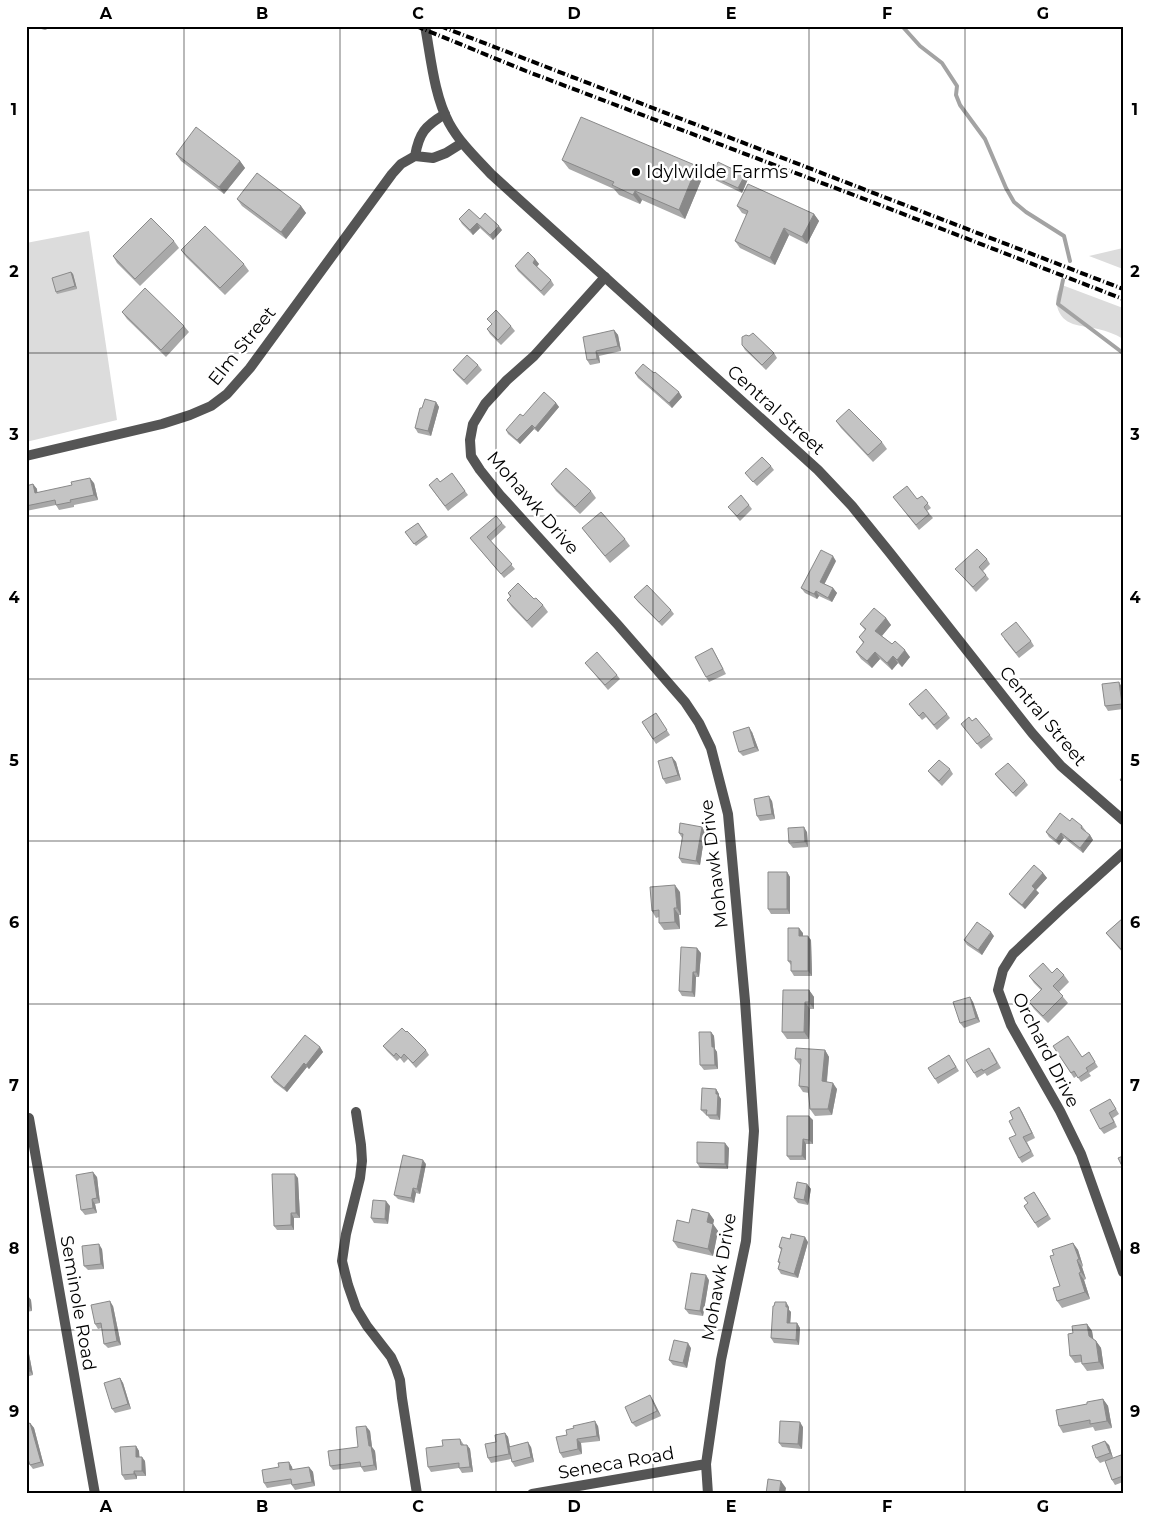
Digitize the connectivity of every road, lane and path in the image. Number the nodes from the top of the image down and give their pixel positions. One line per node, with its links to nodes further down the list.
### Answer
1 (425, 26): 2 (street, Central Street)
2 (444, 114): 3 (street, Central Street); 4 (street)
3 (462, 143): 4 (street); 5 (street, Central Street)
4 (415, 156): 6 (street, Elm Street)
5 (605, 277): 7 (street, Central Street); 12 (street, Mohawk Drive)
6 (26, 456)
7 (1123, 820)
8 (1123, 853): 11 (street, Orchard Drive)
9 (356, 1112): 14 (street)
10 (29, 1118): 13 (street, Seminole Road)
11 (1123, 1272)
12 (706, 1464): 15 (street, Seneca Road); 16 (street, Mohawk Drive)
13 (95, 1494)
14 (417, 1494)
15 (532, 1494)
16 (708, 1494)

